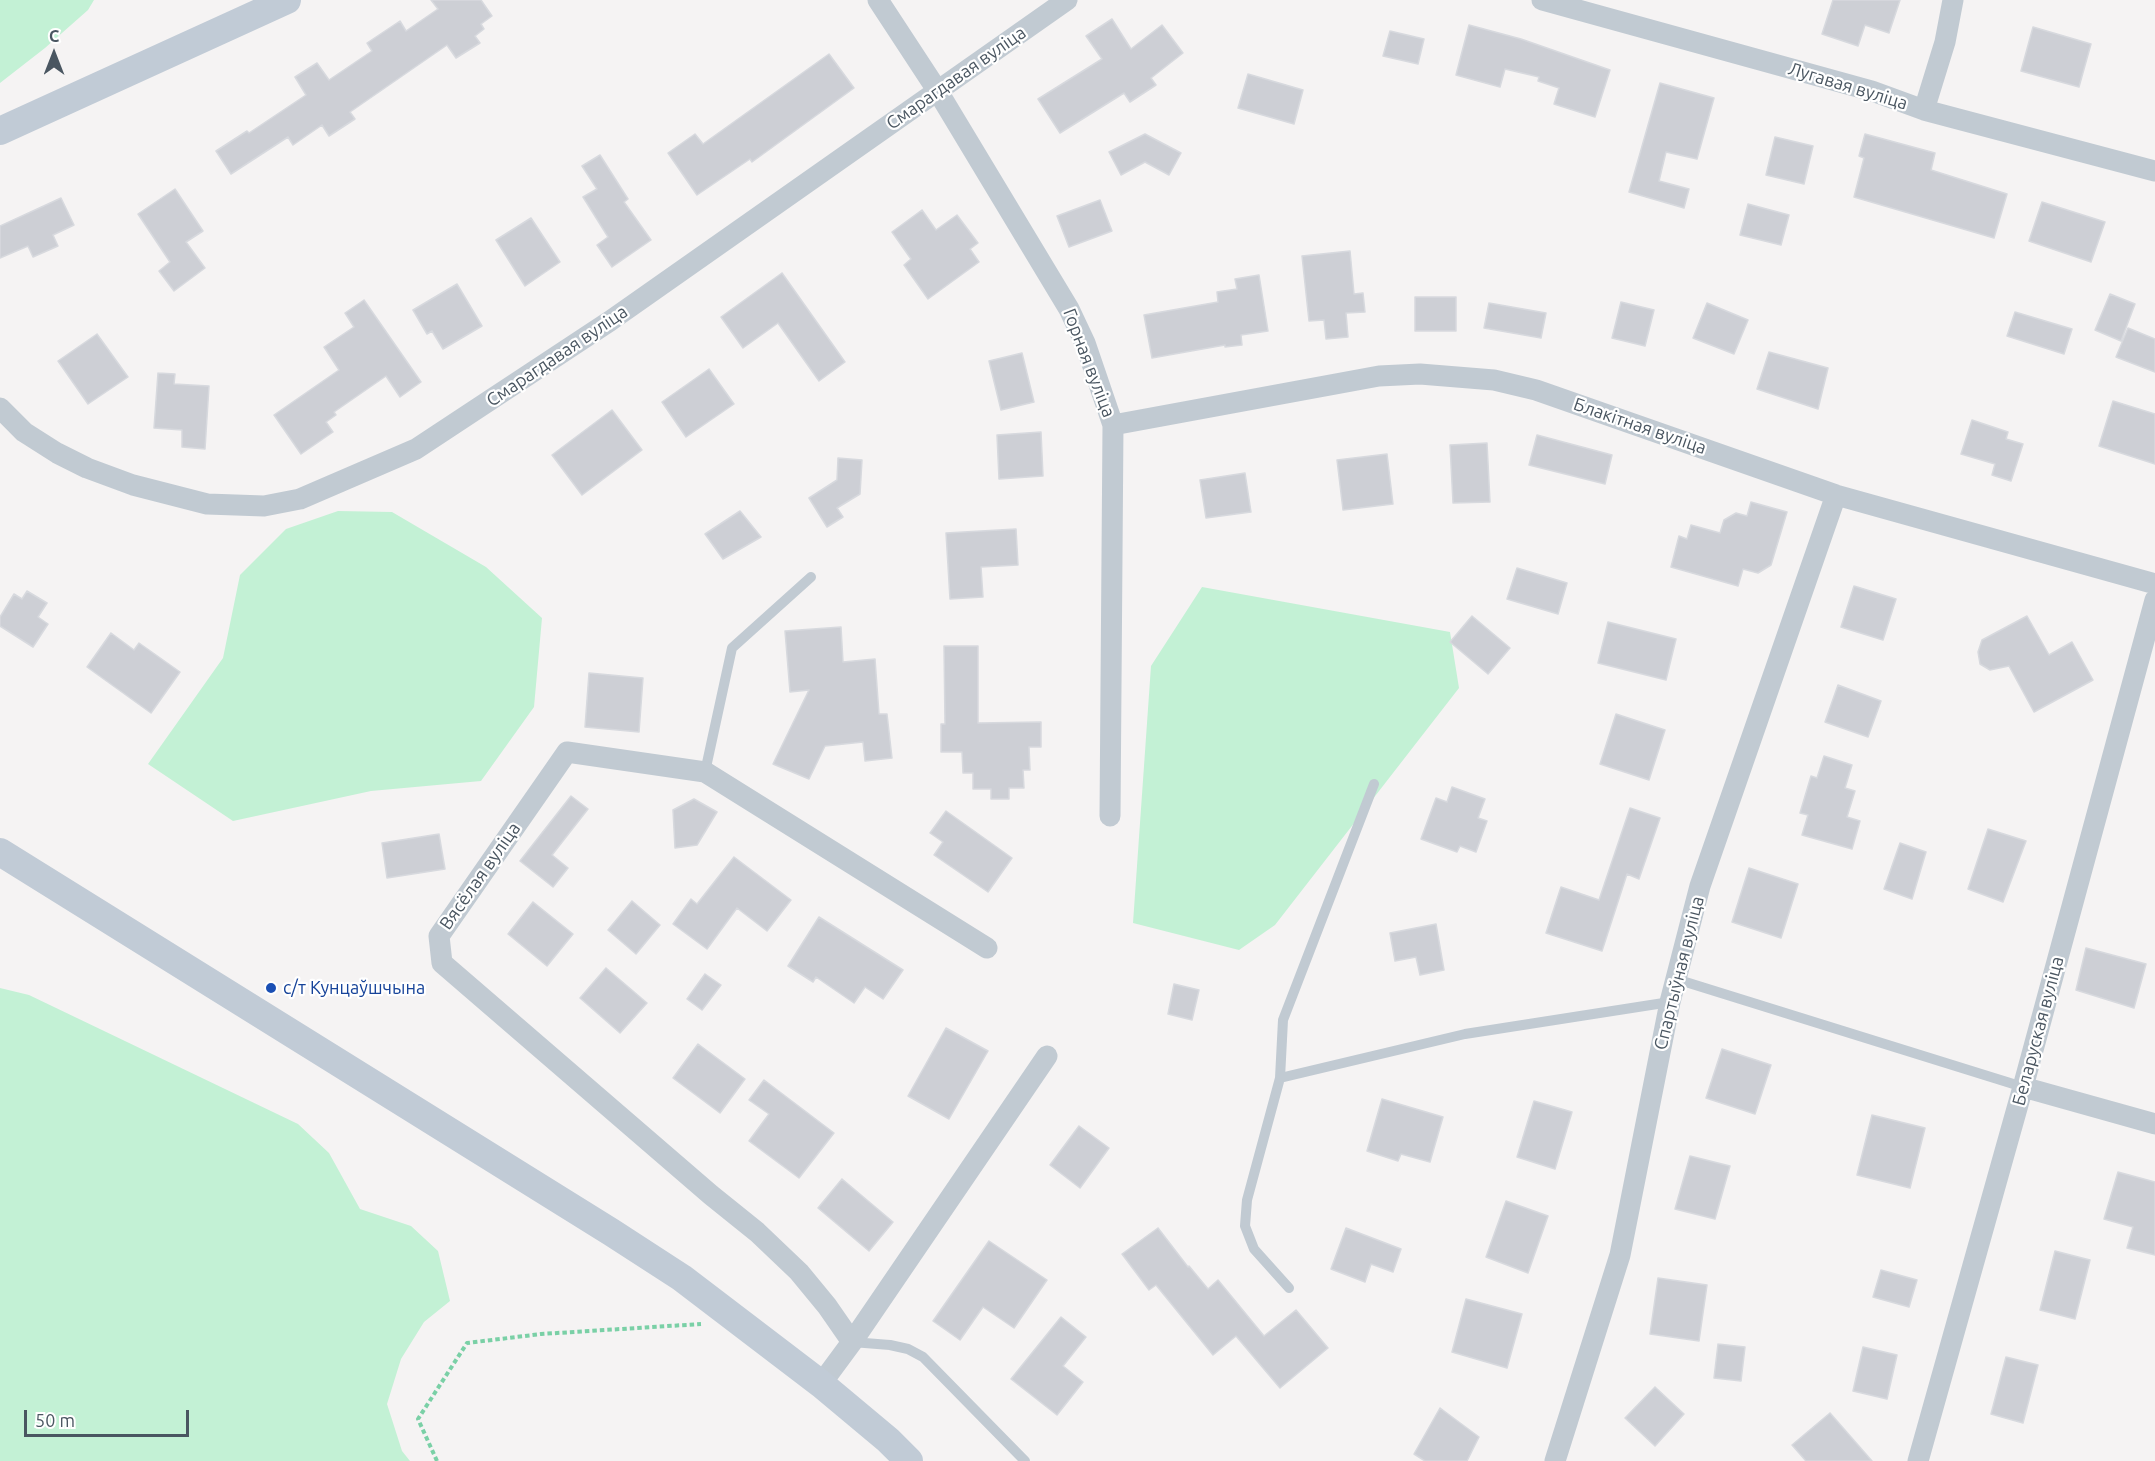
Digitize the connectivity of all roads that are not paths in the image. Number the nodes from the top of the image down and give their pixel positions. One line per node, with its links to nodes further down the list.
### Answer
1 (286, 0): 8 (street)
2 (878, 0): 6 (street, Горная вуліца)
3 (1067, 0): 6 (street, Смарагдавая вуліца)
4 (1542, 0): 7 (street, Лугавая вуліца)
5 (1953, 0): 7 (street)
6 (937, 90): 10 (street, Смарагдавая вуліца); 11 (street, Горная вуліца)
7 (1924, 110): 9 (street, Лугавая вуліца)
8 (0, 130)
9 (2155, 171)
10 (0, 408)
11 (1113, 425): 12 (street, Блакітная вуліца); 18 (street, Горная вуліца)
12 (1836, 495): 14 (street, Блакітная вуліца); 21 (street, Спартыўная вуліца)
13 (811, 577): 16 (lane)
14 (2155, 584)
15 (2155, 600): 25 (street, Беларуская вуліца)
16 (705, 772): 20 (street, Вясёлая вуліца); 28 (street, Вясёлая вуліца)
17 (1374, 784): 24 (lane)
18 (1110, 816)
19 (5, 862): 29 (street)
20 (987, 948)
21 (1676, 979): 22 (street, Спартыўная вуліца); 25 (lane)
22 (1670, 1002): 24 (lane); 32 (street, Спартыўная вуліца)
23 (1047, 1056): 28 (street)
24 (1280, 1078): 27 (lane)
25 (2024, 1087): 26 (street); 33 (street, Беларуская вуліца)
26 (2155, 1124)
27 (1289, 1288)
28 (852, 1342): 29 (street); 31 (lane)
29 (821, 1384): 30 (street)
30 (909, 1461)
31 (1025, 1461)
32 (1555, 1461)
33 (1918, 1461)

